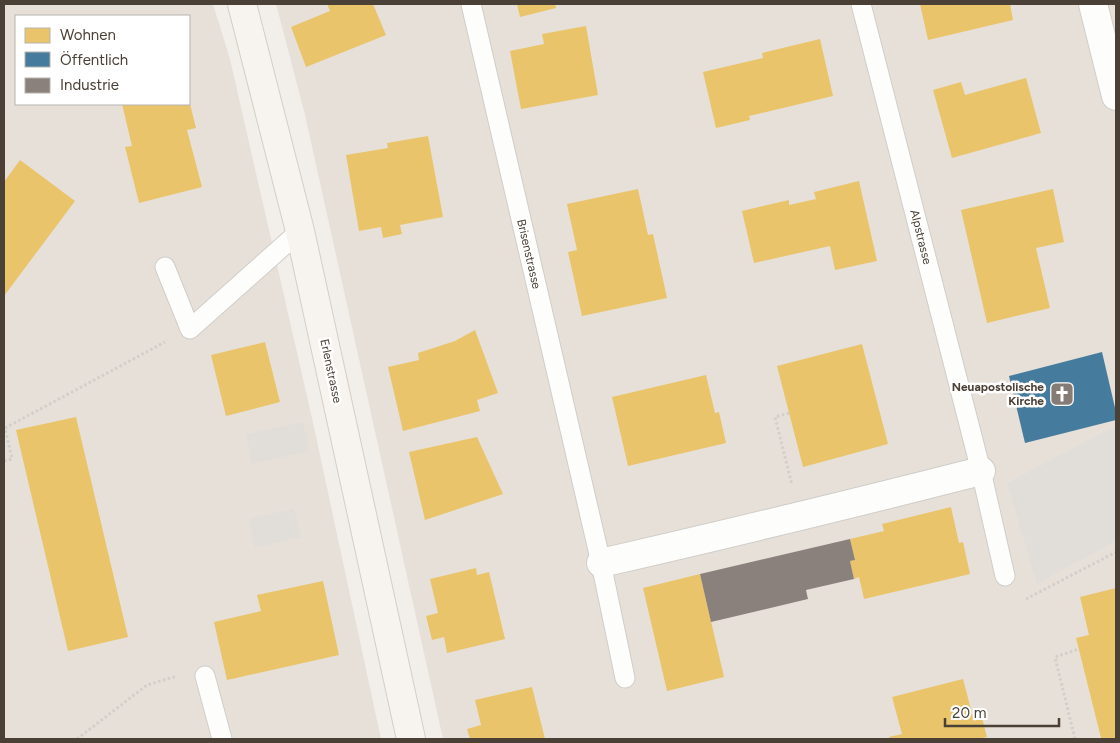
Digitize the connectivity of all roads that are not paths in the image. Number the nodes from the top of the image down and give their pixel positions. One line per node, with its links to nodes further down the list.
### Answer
1 (242, 4): 6 (street, Erlenstrasse)
2 (471, 4): 9 (lane, Brisenstrasse)
3 (861, 4): 8 (lane, Alpstrasse)
4 (1093, 4): 5 (street)
5 (1116, 96)
6 (300, 231): 7 (lane); 14 (street, Erlenstrasse)
7 (165, 267)
8 (981, 471): 9 (street); 10 (lane, Alpstrasse)
9 (601, 563): 12 (lane, Brisenstrasse)
10 (1006, 576)
11 (206, 676): 13 (lane)
12 (625, 678)
13 (222, 739)
14 (411, 739)

